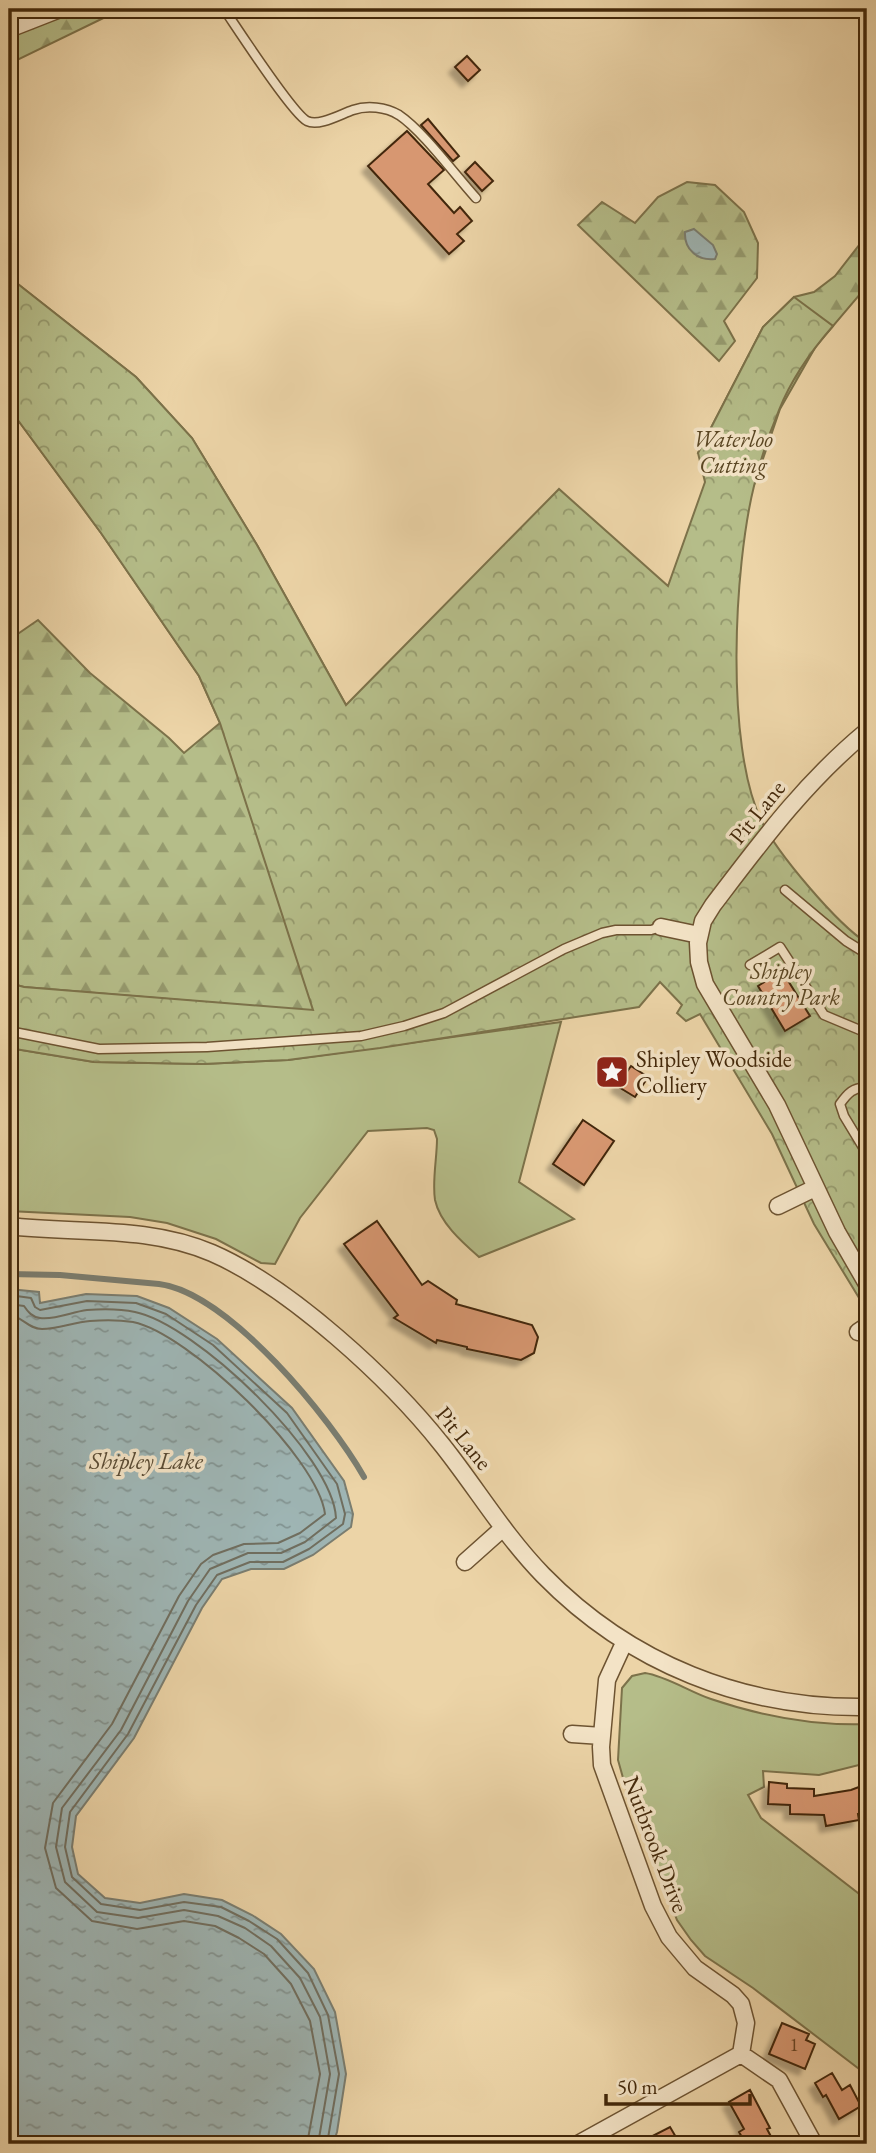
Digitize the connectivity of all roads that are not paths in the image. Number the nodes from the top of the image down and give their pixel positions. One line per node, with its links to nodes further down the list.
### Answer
1 (60, 9): 3 (street)
2 (224, 9): 4 (lane)
3 (9, 29)
4 (475, 198)
5 (867, 731): 8 (street, Pit Lane)
6 (785, 890): 9 (lane)
7 (661, 927): 8 (street); 11 (lane)
8 (699, 935): 15 (street, Pit Lane)
9 (867, 954)
10 (750, 965): 12 (lane)
11 (9, 1031)
12 (867, 1033)
13 (867, 1088): 14 (lane)
14 (867, 1154)
15 (815, 1188): 16 (street); 18 (street, Pit Lane)
16 (778, 1206)
17 (9, 1226): 19 (street, Pit Lane)
18 (865, 1276)
19 (502, 1528): 20 (street); 21 (street, Pit Lane)
20 (466, 1562)
21 (624, 1643): 22 (street, Pit Lane); 24 (street, Nutbrook Drive)
22 (867, 1707)
23 (572, 1734): 24 (street)
24 (602, 1736): 25 (street, Nutbrook Drive)
25 (741, 2054): 26 (street); 27 (street)
26 (578, 2144)
27 (814, 2144)

